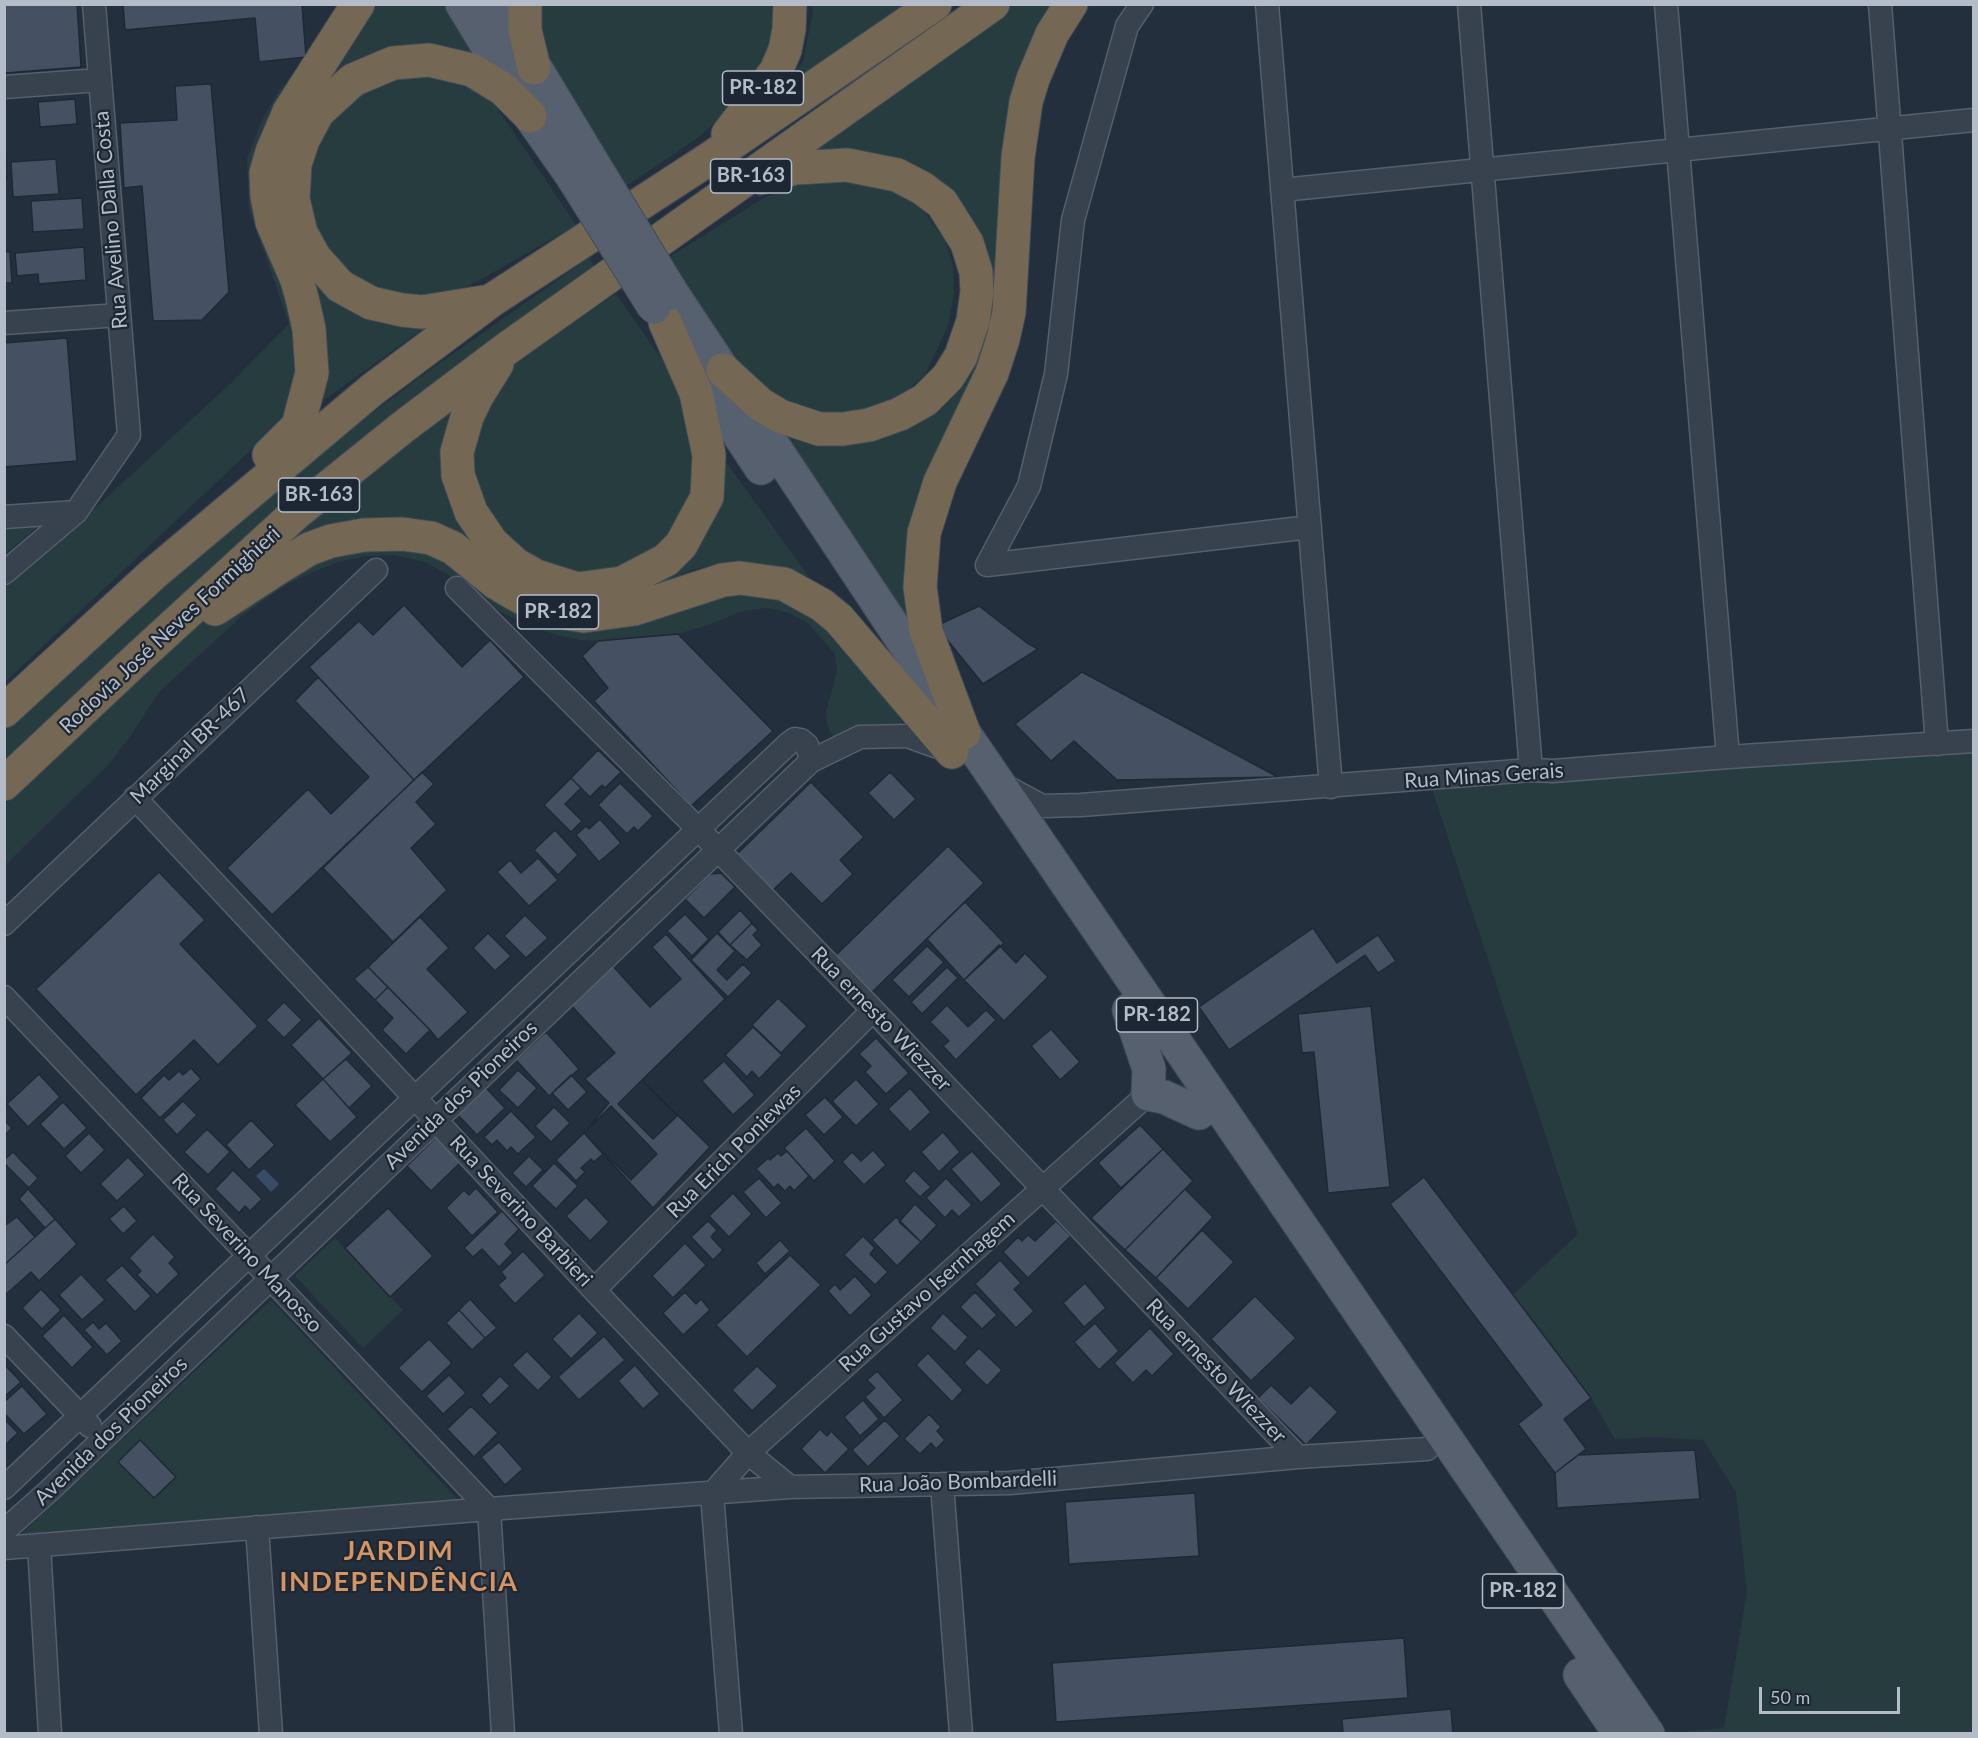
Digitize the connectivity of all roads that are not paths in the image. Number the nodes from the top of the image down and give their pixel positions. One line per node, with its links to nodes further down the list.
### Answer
1 (94, 4): 16 (street, Rua Avelino Dalla Costa)
2 (358, 4): 38 (highway)
3 (462, 4): 18 (main road)
4 (497, 4): 15 (main road)
5 (525, 4): 15 (highway)
6 (790, 4): 22 (highway, PR-182)
7 (935, 4): 22 (highway, BR-163)
8 (993, 4): 26 (highway, BR-163)
9 (1071, 4): 43 (highway)
10 (1142, 4): 35 (street)
11 (1268, 4): 25 (street)
12 (1469, 4): 23 (street)
13 (1666, 4): 21 (street)
14 (1880, 4): 20 (street)
15 (534, 68): 24 (main road)
16 (100, 80): 17 (street); 29 (street, Rua Avelino Dalla Costa)
17 (4, 87)
18 (530, 116): 24 (main road); 27 (highway)
19 (1974, 120): 20 (street)
20 (1889, 128): 21 (street); 44 (street)
21 (1678, 150): 23 (street); 45 (street)
22 (709, 159): 27 (highway, BR-163)
23 (1483, 170): 25 (street); 47 (street)
24 (583, 171): 28 (main road, bridge)
25 (1282, 190): 35 (street)
26 (729, 192): 31 (highway, BR-163); 32 (highway)
27 (492, 300): 38 (highway, BR-163)
28 (664, 307): 31 (highway); 32 (main road, PR-182); 43 (main road)
29 (119, 315): 30 (street); 33 (street, Rua Avelino Dalla Costa)
30 (4, 323)
31 (509, 347): 40 (highway, Rodovia José Neves Formighieri / BR-163)
32 (723, 370): 43 (main road, PR-182)
33 (76, 512): 34 (street); 37 (street)
34 (4, 517)
35 (1310, 527): 50 (street)
36 (376, 570): 51 (street, Marginal BR-467)
37 (4, 573)
38 (152, 575): 41 (highway, BR-163)
39 (457, 588): 52 (street, Rua ernesto Wiezzer)
40 (140, 656): 43 (highway, PR-182); 49 (highway, Rodovia José Neves Formighieri / BR-163)
41 (4, 711)
42 (1974, 741): 44 (street, Rua Minas Gerais)
43 (958, 742): 46 (street, Avenida dos Pioneiros); 48 (main road, PR-182); 59 (main road, PR-182)
44 (1937, 744): 45 (street, Rua Minas Gerais)
45 (1728, 757): 47 (street, Rua Minas Gerais)
46 (810, 761): 52 (street, Avenida dos Pioneiros); 53 (street, Avenida dos Pioneiros)
47 (1531, 771): 50 (street, Rua Minas Gerais)
48 (999, 783): 50 (street, Rua Minas Gerais); 93 (main road, PR-182)
49 (4, 784)
50 (1331, 787)
51 (135, 798): 54 (street, Marginal BR-467); 63 (street, Rua Severino Barbieri)
52 (699, 830): 53 (street, Rua ernesto Wiezzer); 55 (street, Avenida dos Pioneiros)
53 (717, 849): 56 (street, Avenida dos Pioneiros); 58 (street, Rua ernesto Wiezzer)
54 (4, 924)
55 (590, 933): 56 (street); 60 (street, Avenida dos Pioneiros)
56 (609, 954): 61 (street, Avenida dos Pioneiros)
57 (4, 997): 67 (street, Rua Severino Manosso)
58 (873, 1010): 66 (street, Rua ernesto Wiezzer); 69 (street, Rua Erich Poniewas)
59 (1129, 1010): 62 (main road); 64 (main road, PR-182)
60 (492, 1026): 61 (street); 63 (street, Avenida dos Pioneiros)
61 (513, 1046): 65 (street, Avenida dos Pioneiros)
62 (1148, 1094): 64 (main road); 66 (street, Rua Gustavo Isernhagem)
63 (417, 1098): 65 (street, Rua Severino Barbieri); 67 (street, Avenida dos Pioneiros)
64 (1199, 1113): 73 (main road, PR-182)
65 (436, 1119): 68 (street, Avenida dos Pioneiros); 69 (street, Rua Severino Barbieri)
66 (1043, 1188): 74 (street, Rua Gustavo Isernhagem); 75 (street, Rua ernesto Wiezzer)
67 (249, 1255): 68 (street, Rua Severino Manosso); 71 (street, Avenida dos Pioneiros)
68 (270, 1277): 72 (street, Avenida dos Pioneiros); 82 (street, Rua Severino Manosso)
69 (594, 1290): 74 (street, Rua Severino Barbieri)
70 (4, 1336): 71 (street)
71 (80, 1417): 72 (street); 76 (street, Avenida dos Pioneiros)
72 (103, 1439): 80 (street, Avenida dos Pioneiros)
73 (1427, 1449): 75 (street, Rua João Bombardelli); 92 (main road, PR-182)
74 (748, 1452): 78 (street, Rua Severino Barbieri); 81 (street, Rua Gustavo Isernhagem)
75 (1298, 1457): 77 (street, Rua João Bombardelli)
76 (27, 1468): 79 (street, Avenida dos Pioneiros); 80 (street)
77 (942, 1484): 78 (street, Rua João Bombardelli); 91 (street)
78 (789, 1487): 81 (street, Rua João Bombardelli)
79 (4, 1488)
80 (50, 1490): 84 (street, Avenida dos Pioneiros)
81 (712, 1494): 82 (street, Rua João Bombardelli); 90 (street)
82 (489, 1509): 83 (street, Rua João Bombardelli); 89 (street)
83 (257, 1527): 85 (street, Rua João Bombardelli); 88 (street)
84 (4, 1531)
85 (39, 1545): 86 (street, Rua João Bombardelli); 87 (street)
86 (4, 1548)
87 (50, 1734)
88 (271, 1734)
89 (503, 1734)
90 (731, 1734)
91 (961, 1734)
92 (1620, 1734)
93 (1648, 1734)

